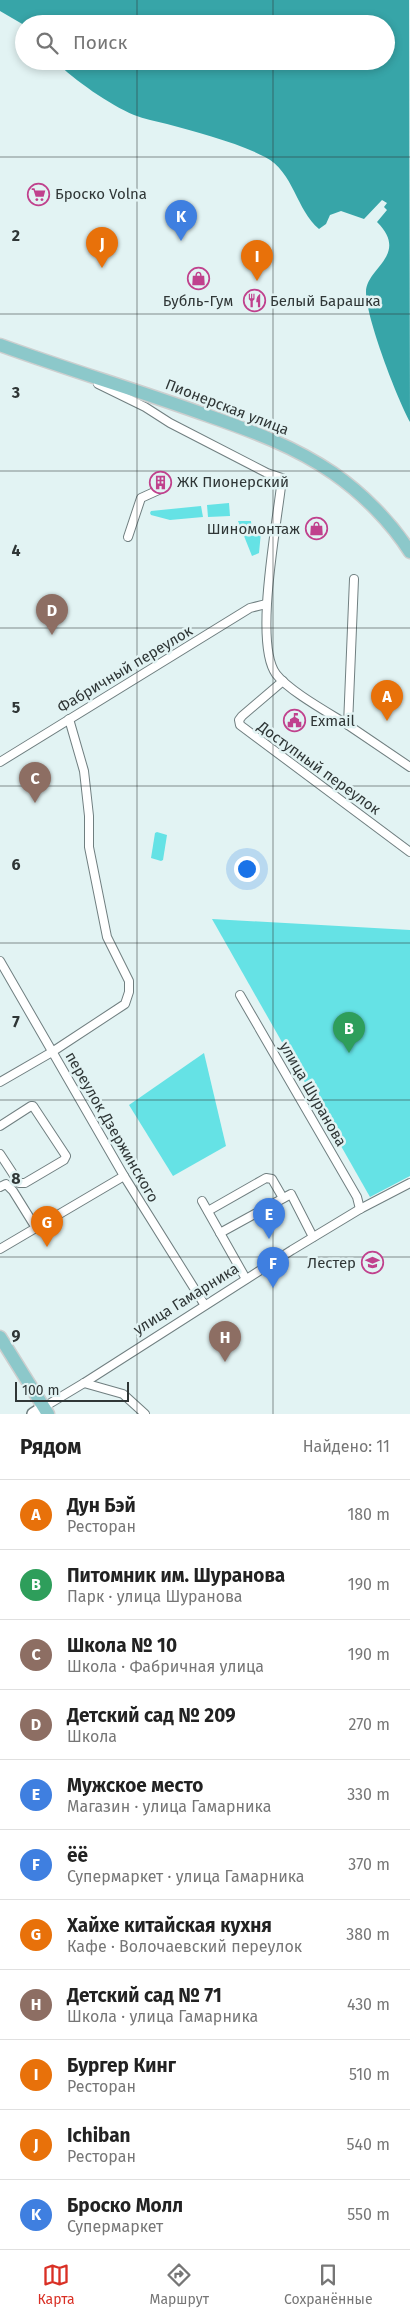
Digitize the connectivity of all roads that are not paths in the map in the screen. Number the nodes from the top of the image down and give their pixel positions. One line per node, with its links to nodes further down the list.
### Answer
1 (0, 345): 2 (main road, Пионерская улица)
2 (72, 371): 5 (main road, Пионерская улица); 7 (street)
3 (163, 488): 4 (street)
4 (128, 537)
5 (410, 552)
6 (354, 579): 10 (street)
7 (266, 604): 8 (street); 9 (street, Фабричный переулок)
8 (283, 682): 10 (street); 13 (street, Доступный переулок)
9 (69, 719): 11 (street, Фабричный переулок); 16 (street)
10 (348, 725): 12 (street)
11 (0, 762)
12 (410, 767)
13 (410, 852)
14 (0, 961): 16 (street, переулок Дзержинского)
15 (240, 995): 25 (street, улица Шуранова)
16 (52, 1052): 17 (street); 20 (street, переулок Дзержинского)
17 (0, 1082)
18 (0, 1126): 19 (street)
19 (0, 1154)
20 (124, 1176): 27 (street); 32 (street, переулок Дзержинского)
21 (410, 1183): 25 (street, улица Гамарника)
22 (0, 1187): 27 (street)
23 (283, 1198): 26 (street); 28 (street); 29 (street)
24 (202, 1202): 26 (street)
25 (360, 1209): 29 (street, улица Гамарника)
26 (208, 1211): 28 (street)
27 (36, 1228): 30 (street)
28 (220, 1232): 31 (street)
29 (313, 1237): 31 (street, улица Гамарника)
30 (0, 1249)
31 (246, 1279): 32 (street, улица Гамарника)
32 (204, 1304): 34 (street, улица Гамарника)
33 (0, 1336): 35 (main road)
34 (84, 1384): 35 (street, улица Гамарника); 36 (street)
35 (41, 1412)
36 (145, 1414)

